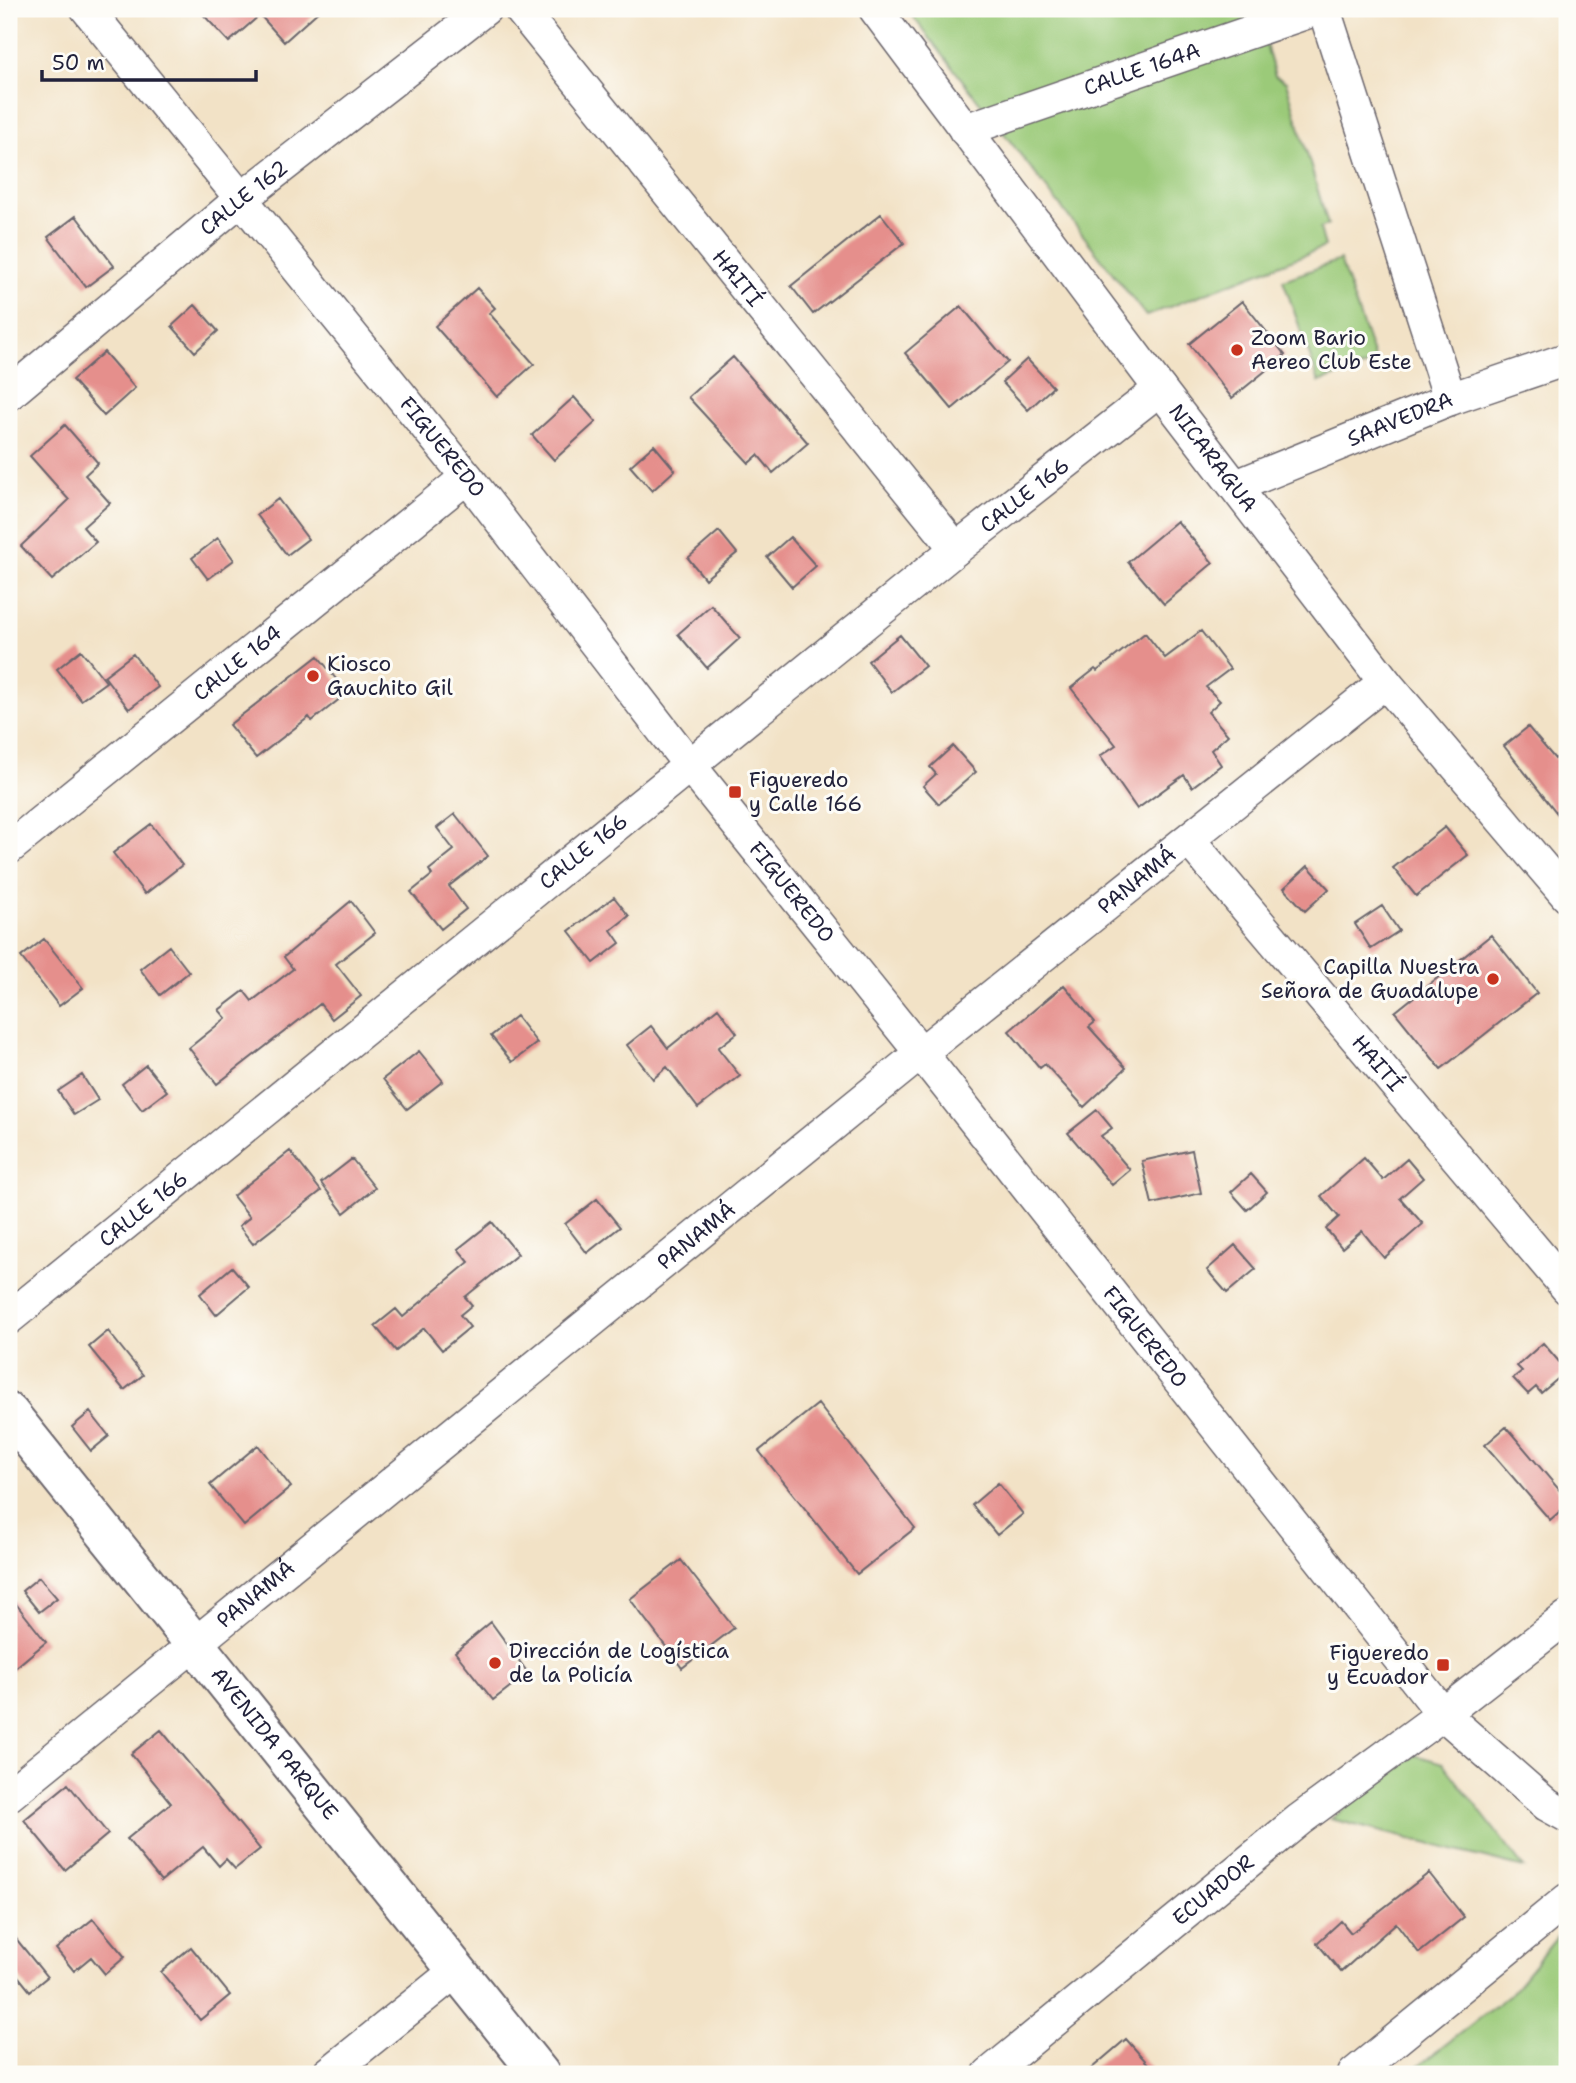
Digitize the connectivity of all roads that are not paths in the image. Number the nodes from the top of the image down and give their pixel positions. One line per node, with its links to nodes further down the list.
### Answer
1 (87, 9): 8 (street, FIGUEREDO)
2 (485, 9): 8 (street, CALLE 162)
3 (520, 9): 15 (street, HAITÍ)
4 (875, 9): 7 (street, NICARAGUA)
5 (1317, 9): 7 (street, CALLE 164A)
6 (1324, 9): 12 (street)
7 (965, 130): 10 (street, NICARAGUA)
8 (241, 199): 11 (street, CALLE 162); 13 (street, FIGUEREDO)
9 (1567, 359): 12 (street, SAAVEDRA)
10 (1160, 390): 14 (street, NICARAGUA); 15 (street, CALLE 166)
11 (9, 394)
12 (1450, 399): 14 (street, SAAVEDRA)
13 (467, 477): 17 (street, FIGUEREDO); 19 (street, CALLE 164)
14 (1236, 486): 16 (street, NICARAGUA)
15 (956, 549): 17 (street, CALLE 166)
16 (1385, 682): 18 (street, PANAMÁ); 20 (street, NICARAGUA)
17 (691, 767): 21 (street, FIGUEREDO); 23 (street, CALLE 166)
18 (1189, 840): 21 (street, PANAMÁ); 22 (street, HAITÍ)
19 (9, 848)
20 (1567, 896)
21 (921, 1054): 26 (street, PANAMÁ); 27 (street, FIGUEREDO)
22 (1567, 1288)
23 (9, 1318)
24 (9, 1413): 26 (street, AVENIDA PARQUE)
25 (1567, 1617): 27 (street, ECUADOR)
26 (195, 1645): 28 (street, PANAMÁ); 31 (street, AVENIDA PARQUE)
27 (1443, 1714): 29 (street, FIGUEREDO); 34 (street, ECUADOR)
28 (9, 1795)
29 (1567, 1816)
30 (1567, 1900): 35 (street)
31 (456, 1971): 32 (street); 33 (street, AVENIDA PARQUE)
32 (328, 2074)
33 (540, 2074)
34 (989, 2074)
35 (1354, 2074)

